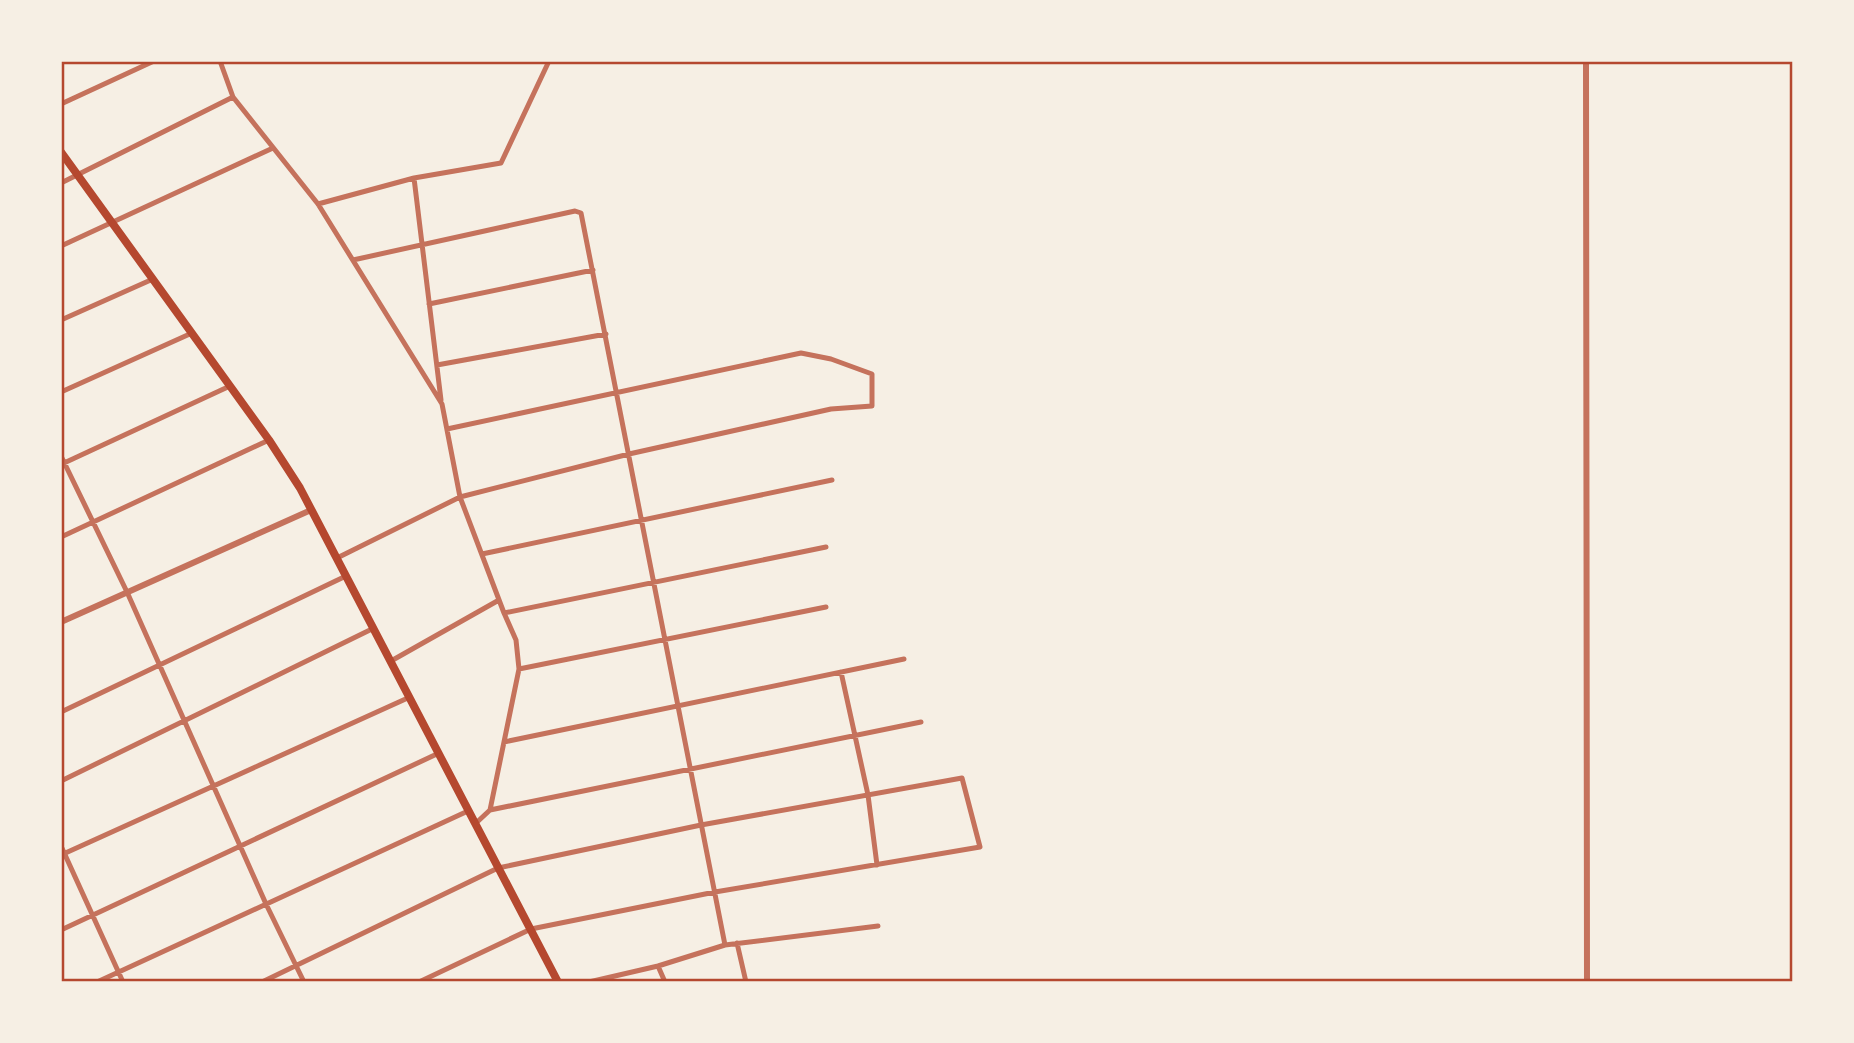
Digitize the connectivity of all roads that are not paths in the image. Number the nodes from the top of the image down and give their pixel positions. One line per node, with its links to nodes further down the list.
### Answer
1 (153, 61): 6 (street)
2 (220, 61): 5 (street)
3 (549, 61): 10 (street)
4 (1587, 61): 97 (street)
5 (233, 97): 7 (street); 9 (street)
6 (61, 104)
7 (273, 148): 12 (street); 13 (street)
8 (61, 152): 9 (main road)
9 (78, 175): 11 (street); 13 (main road)
10 (414, 178): 12 (street); 14 (street)
11 (61, 183)
12 (318, 204): 16 (street)
13 (114, 223): 15 (street); 18 (main road)
14 (422, 243): 16 (street); 17 (street); 19 (street)
15 (61, 246)
16 (353, 260): 27 (street)
17 (593, 271): 19 (street); 22 (street)
18 (153, 279): 20 (street); 21 (main road)
19 (429, 303): 23 (street)
20 (61, 320)
21 (192, 333): 24 (main road); 25 (street)
22 (606, 334): 23 (street); 26 (street)
23 (437, 365): 27 (street)
24 (230, 386): 29 (main road); 32 (street)
25 (61, 392)
26 (617, 393): 28 (street); 30 (street); 30 (street)
27 (442, 404): 28 (street)
28 (447, 429): 34 (street)
29 (269, 440): 35 (main road); 37 (street)
30 (629, 454): 34 (street); 36 (street)
31 (61, 456): 32 (street)
32 (63, 464): 37 (street)
33 (832, 480): 36 (street)
34 (460, 497): 40 (street); 41 (street)
35 (311, 510): 41 (main road); 44 (street)
36 (642, 519): 40 (street); 43 (street)
37 (93, 523): 38 (street); 44 (street)
38 (61, 537)
39 (826, 547): 43 (street)
40 (482, 554): 45 (street)
41 (337, 558): 42 (main road)
42 (347, 576): 49 (main road); 53 (street)
43 (654, 583): 47 (street); 50 (street)
44 (127, 592): 48 (street); 53 (street)
45 (499, 600): 47 (street); 52 (street)
46 (826, 607): 50 (street)
47 (504, 613): 54 (street)
48 (61, 622)
49 (374, 628): 52 (main road); 59 (street)
50 (665, 640): 54 (street); 57 (street)
51 (904, 659): 55 (street)
52 (391, 661): 56 (main road)
53 (160, 666): 58 (street); 59 (street)
54 (519, 669): 62 (street)
55 (841, 672): 57 (street); 61 (street)
56 (410, 697): 63 (main road); 66 (street)
57 (678, 707): 62 (street); 64 (street)
58 (61, 712)
59 (185, 722): 65 (street); 66 (street)
60 (921, 722): 61 (street)
61 (856, 735): 64 (street); 67 (street)
62 (504, 742): 68 (street)
63 (439, 753): 69 (main road); 73 (street)
64 (691, 769): 68 (street); 71 (street)
65 (61, 781)
66 (214, 786): 73 (street); 74 (street)
67 (868, 795): 71 (street); 75 (street); 75 (street)
68 (490, 810): 70 (street)
69 (468, 811): 70 (main road); 78 (street)
70 (475, 824): 76 (main road)
71 (701, 825): 76 (street); 77 (street)
72 (61, 846): 74 (street)
73 (240, 846): 78 (street); 79 (street)
74 (63, 854): 79 (street)
75 (877, 865): 77 (street)
76 (498, 868): 81 (main road); 85 (street)
77 (715, 892): 81 (street); 84 (street)
78 (266, 904): 85 (street); 87 (street)
79 (93, 915): 82 (street); 87 (street)
80 (878, 926): 83 (street)
81 (531, 929): 92 (street); 93 (main road)
82 (61, 930)
83 (737, 943): 84 (street); 96 (street)
84 (725, 945): 86 (street)
85 (296, 965): 90 (street); 91 (street)
86 (658, 966): 94 (street); 95 (street)
87 (118, 972): 88 (street); 89 (street)
88 (97, 982)
89 (123, 982)
90 (262, 982)
91 (304, 982)
92 (419, 982)
93 (558, 982)
94 (589, 982)
95 (666, 982)
96 (746, 982)
97 (1587, 982)

